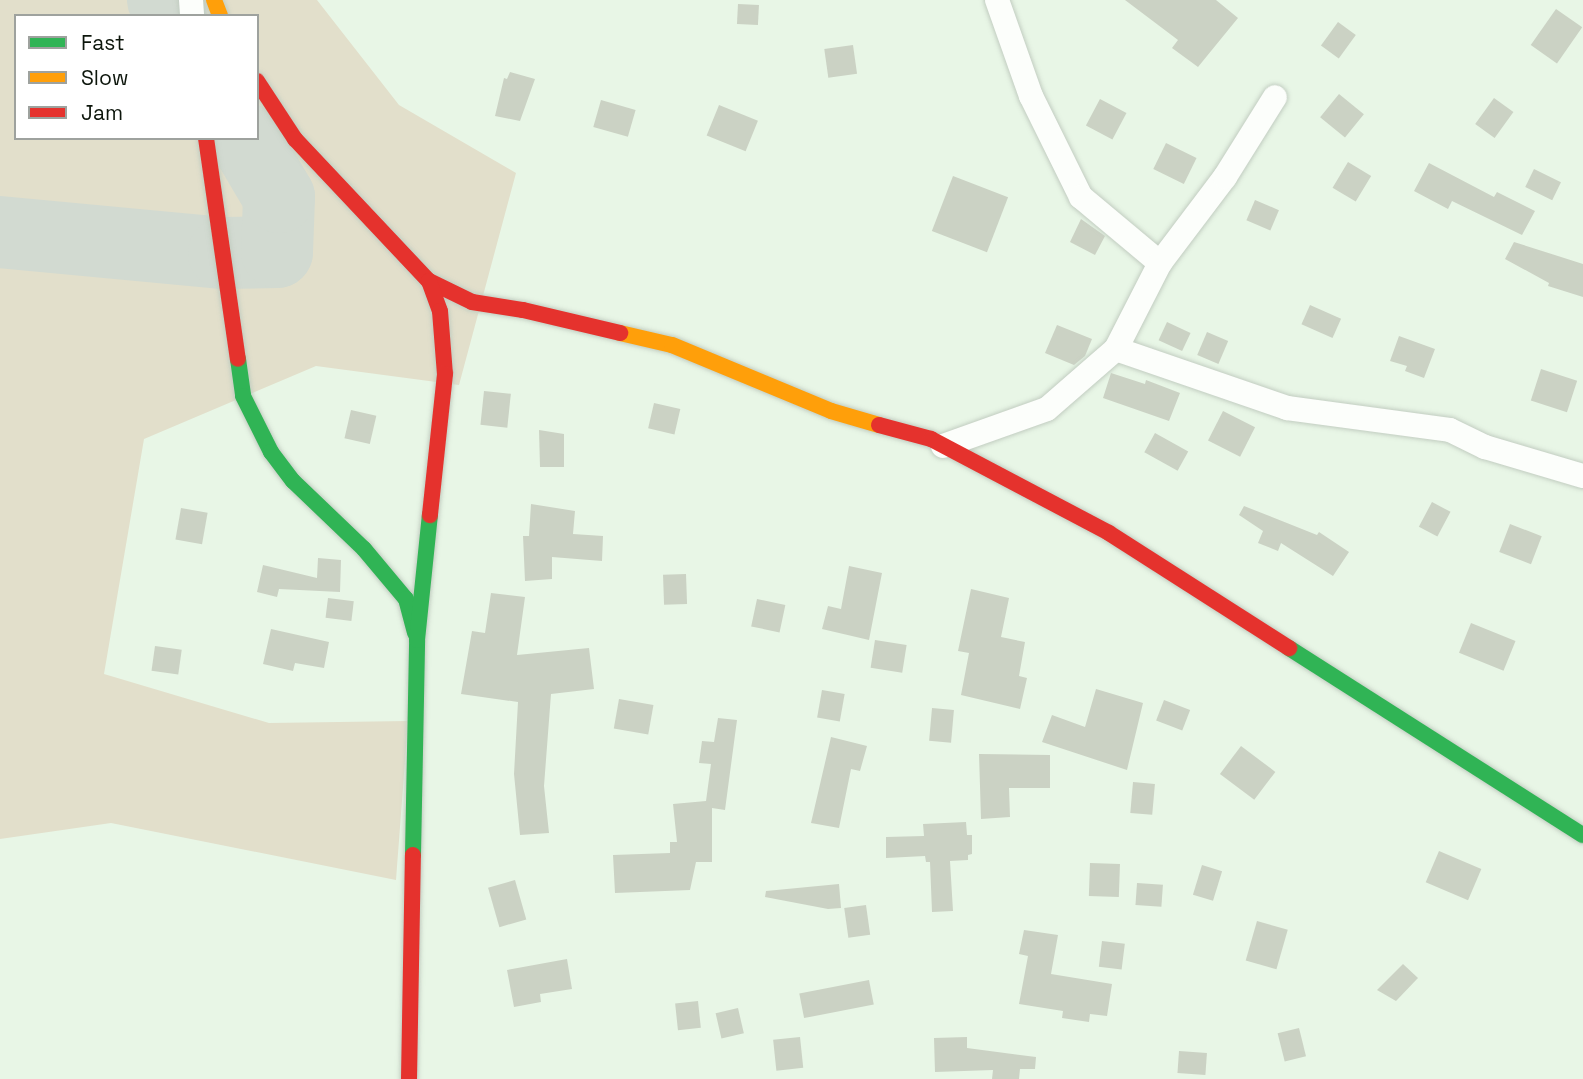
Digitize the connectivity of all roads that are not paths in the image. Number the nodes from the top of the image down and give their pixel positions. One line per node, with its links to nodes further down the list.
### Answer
1 (997, 0): 5 (street)
2 (259, 84): 6 (main road)
3 (1275, 97): 5 (street)
4 (206, 140): 10 (main road)
5 (1160, 263): 7 (street)
6 (429, 281): 8 (main road); 10 (main road)
7 (1116, 349): 8 (street); 9 (street)
8 (943, 446): 11 (main road)
9 (1583, 476)
10 (417, 640): 12 (main road)
11 (1583, 835)
12 (409, 1079)

